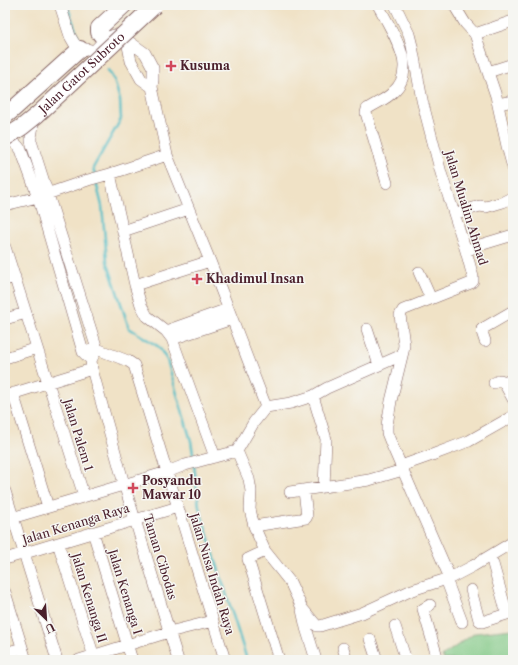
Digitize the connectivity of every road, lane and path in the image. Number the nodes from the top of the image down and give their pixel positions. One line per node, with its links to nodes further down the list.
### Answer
1 (60, 5): 13 (street)
2 (124, 5): 11 (highway)
3 (140, 5): 21 (highway, Jalan Gatot Subroto)
4 (155, 5): 23 (highway, Jalan Gatot Subroto, bridge)
5 (162, 5): 12 (highway)
6 (378, 5): 27 (street)
7 (395, 5): 32 (street, Jalan Mualim Ahmad)
8 (454, 5): 10 (street)
9 (513, 21): 10 (street)
10 (475, 34): 16 (street)
11 (105, 40): 12 (street); 13 (street)
12 (126, 40): 15 (highway); 17 (street); 17 (street)
13 (87, 50): 15 (highway); 20 (highway)
14 (513, 64): 16 (street)
15 (93, 70): 22 (highway)
16 (488, 72): 19 (street)
17 (152, 87): 24 (street)
18 (513, 101): 19 (street)
19 (498, 104): 25 (street)
20 (5, 116)
21 (5, 125)
22 (33, 126): 23 (highway); 28 (street)
23 (7, 142): 28 (street)
24 (167, 155): 26 (street); 31 (street)
25 (513, 168)
26 (106, 175): 28 (street); 33 (street)
27 (387, 183)
28 (43, 196): 30 (street); 50 (street); 51 (street)
29 (513, 197): 32 (street)
30 (5, 205)
31 (189, 209): 33 (street); 37 (street)
32 (454, 214): 36 (street, Jalan Mualim Ahmad)
33 (123, 231): 40 (street)
34 (513, 236): 36 (street)
35 (5, 247): 39 (street, Jalan Palem 1)
36 (466, 251): 41 (street, Jalan Mualim Ahmad)
37 (210, 261): 40 (street); 44 (street)
38 (419, 272): 41 (street)
39 (10, 279): 43 (street, Jalan Palem 1)
40 (135, 285): 47 (street)
41 (431, 299): 52 (street, Jalan Mualim Ahmad)
42 (513, 311): 48 (street)
43 (26, 313): 45 (street); 49 (street, Jalan Palem 1)
44 (230, 314): 47 (street); 61 (street)
45 (5, 319)
46 (367, 329): 55 (street)
47 (169, 335): 64 (street)
48 (485, 341)
49 (37, 348): 53 (street); 56 (street, Jalan Palem 1)
50 (96, 349): 51 (street); 54 (street); 66 (street, Jalan Nusa Indah Raya)
51 (83, 352): 54 (street)
52 (402, 355): 55 (street); 65 (street, Jalan Mualim Ahmad)
53 (5, 358)
54 (91, 365): 56 (street); 67 (street, Taman Cibodas)
55 (379, 365): 59 (street)
56 (48, 382): 58 (street); 72 (street, Jalan Palem 1)
57 (494, 383): 60 (street)
58 (9, 394): 73 (street)
59 (313, 396): 61 (street); 68 (street)
60 (513, 399)
61 (266, 406): 63 (street)
62 (513, 416): 65 (street)
63 (237, 451): 64 (street); 77 (street)
64 (215, 458): 66 (street)
65 (402, 468): 68 (street); 85 (street, Jalan Mualim Ahmad)
66 (167, 472): 67 (street); 74 (street, Jalan Nusa Indah Raya)
67 (124, 484): 72 (street); 76 (street, Taman Cibodas)
68 (324, 487): 70 (street)
69 (5, 491): 75 (street)
70 (304, 491): 71 (street); 77 (street)
71 (290, 492)
72 (84, 496): 73 (street)
73 (48, 507): 75 (street)
74 (178, 507): 76 (street, Jalan Kenanga Raya); 92 (street, Jalan Nusa Indah Raya)
75 (9, 519): 82 (street)
76 (134, 519): 78 (street, Jalan Kenanga Raya); 95 (street, Taman Cibodas)
77 (254, 526): 81 (street)
78 (93, 532): 80 (street, Jalan Kenanga Raya); 97 (street, Jalan Kenanga I)
79 (513, 542): 85 (street)
80 (58, 543): 82 (street, Jalan Kenanga Raya); 101 (street, Jalan Kenanga II)
81 (265, 551): 89 (street); 108 (street)
82 (24, 553): 83 (street, Jalan Kenanga Raya); 103 (street)
83 (5, 559)
84 (493, 564): 90 (street)
85 (448, 578): 89 (street); 93 (street, Jalan Mualim Ahmad)
86 (471, 590): 90 (street)
87 (5, 592): 91 (street)
88 (430, 605): 113 (street)
89 (302, 608): 109 (street)
90 (510, 613)
91 (9, 620): 98 (street)
92 (213, 621): 95 (street); 107 (street, Jalan Nusa Indah Raya)
93 (462, 622)
94 (395, 626): 112 (street)
95 (169, 632): 97 (street); 106 (street, Taman Cibodas)
96 (370, 639): 111 (street)
97 (128, 645): 101 (street); 105 (street, Jalan Kenanga I)
98 (22, 648): 100 (street); 102 (street)
99 (343, 648): 110 (street)
100 (5, 653)
101 (94, 658): 104 (street)
102 (26, 660)
103 (56, 660)
104 (79, 660)
105 (132, 660)
106 (178, 660)
107 (225, 660)
108 (278, 660)
109 (316, 660)
110 (347, 660)
111 (377, 660)
112 (406, 660)
113 (438, 660)

